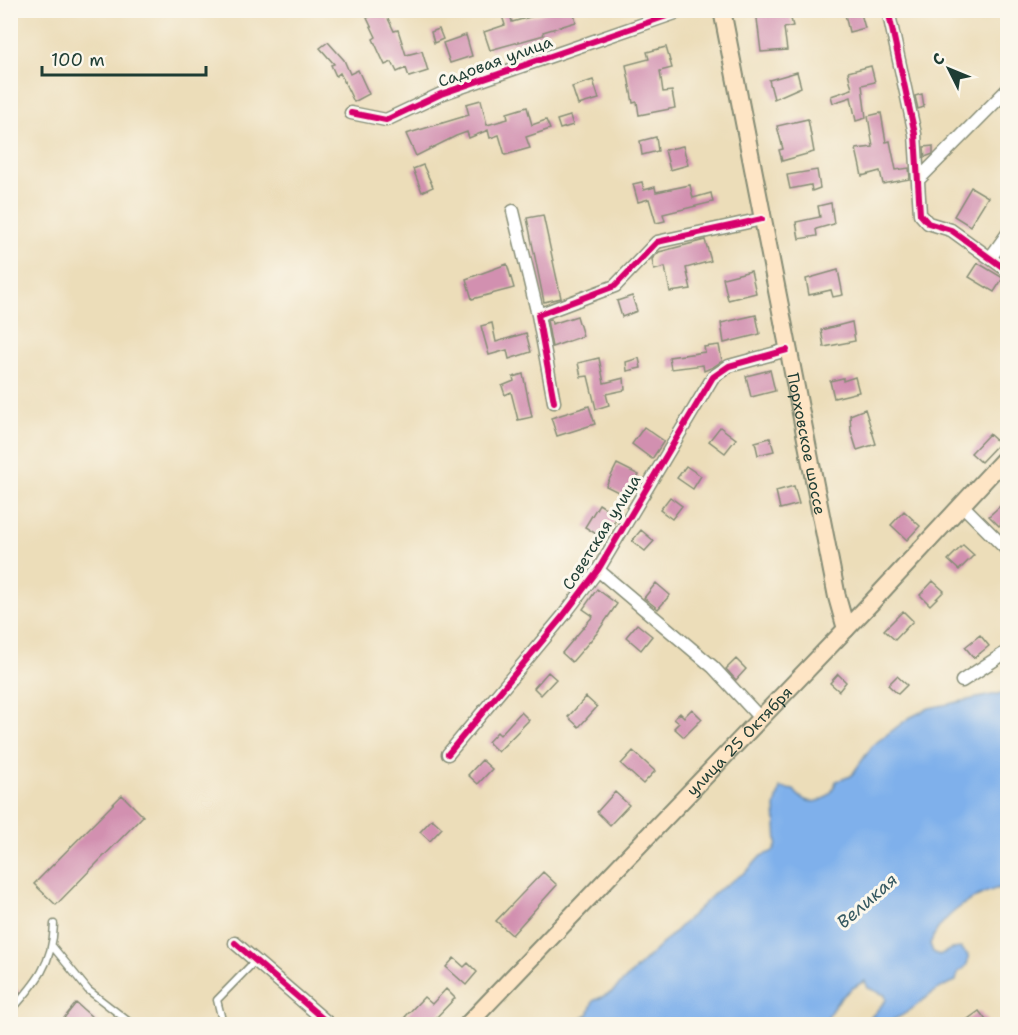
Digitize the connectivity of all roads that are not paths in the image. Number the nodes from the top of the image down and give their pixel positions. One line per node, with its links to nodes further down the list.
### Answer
1 (684, 10): 5 (street, Садовая улица)
2 (722, 10): 8 (main road, Порховское шоссе)
3 (888, 10): 6 (street)
4 (1008, 89): 6 (street)
5 (351, 113)
6 (918, 180): 10 (street)
7 (513, 211): 12 (street)
8 (762, 219): 12 (street); 13 (main road, Порховское шоссе)
9 (1008, 233): 10 (street)
10 (991, 257): 11 (street)
11 (1008, 271)
12 (538, 315): 14 (street)
13 (788, 350): 18 (street, Советская улица); 19 (main road, Порховское шоссе)
14 (554, 402)
15 (1008, 455): 16 (main road, улица 25 Октября)
16 (961, 504): 17 (street); 19 (main road, улица 25 Октября)
17 (1008, 551)
18 (598, 570): 22 (street); 23 (street, Советская улица)
19 (846, 629): 22 (main road, улица 25 Октября)
20 (1008, 651): 21 (street)
21 (962, 681)
22 (761, 719): 32 (main road, улица 25 Октября)
23 (448, 754)
24 (54, 924): 26 (lane)
25 (235, 943): 27 (street)
26 (53, 947): 28 (lane); 29 (lane)
27 (255, 961): 30 (lane); 31 (street)
28 (10, 1012)
29 (132, 1024)
30 (223, 1024)
31 (329, 1024)
32 (468, 1024)

